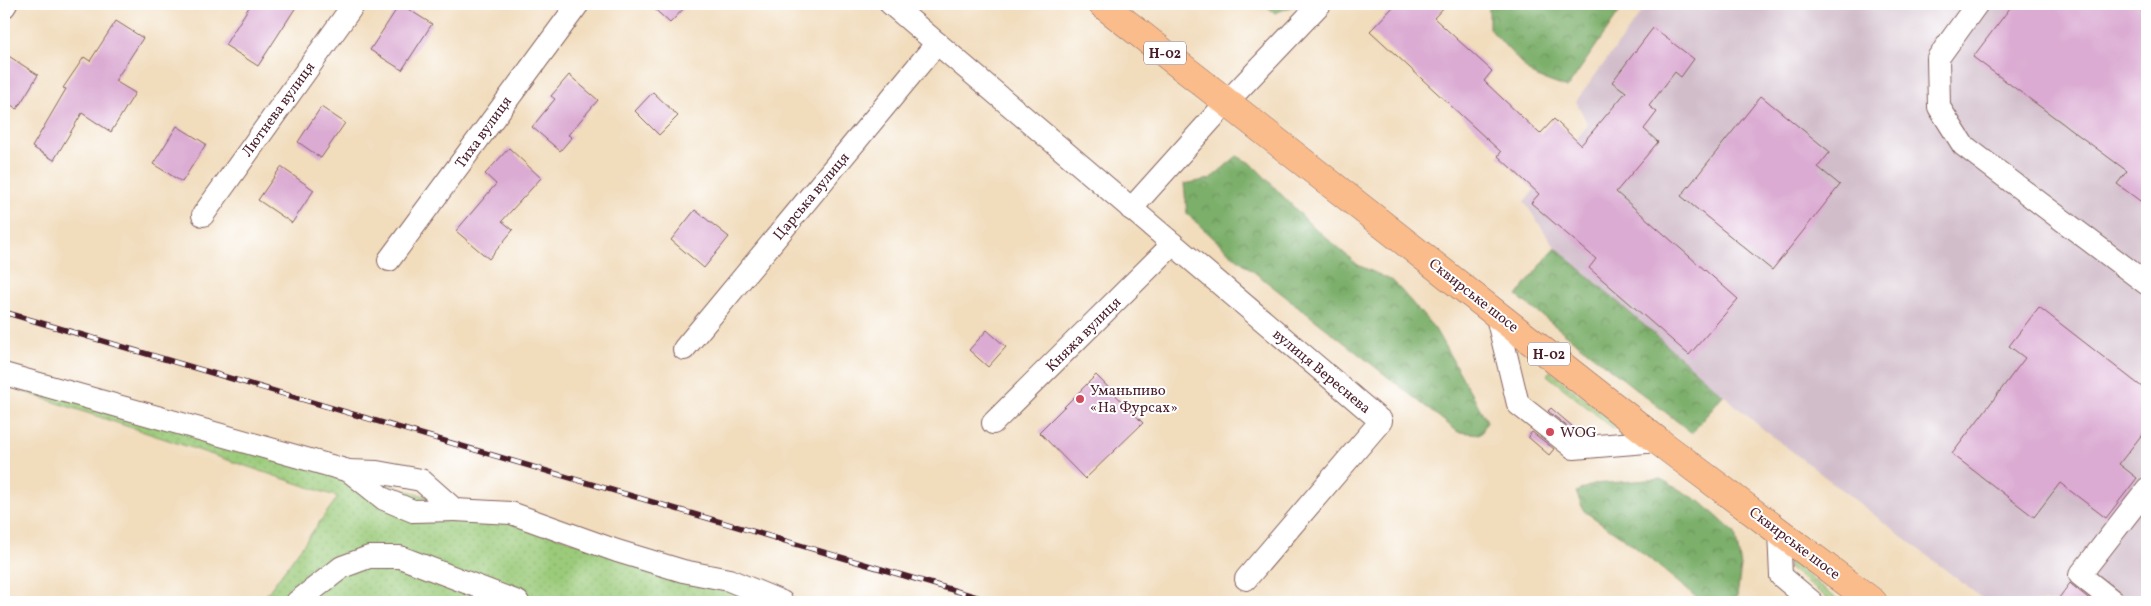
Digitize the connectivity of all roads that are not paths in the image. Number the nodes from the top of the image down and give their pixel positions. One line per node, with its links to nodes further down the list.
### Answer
1 (6, 4): 8 (street)
2 (354, 4): 12 (street, Лютнева вулиця)
3 (578, 4): 14 (street, Тиха вулиця)
4 (891, 4): 9 (street)
5 (1102, 4): 10 (main road, Сквирське шосе / Н-02)
6 (1320, 4): 10 (street)
7 (1977, 4): 15 (street)
8 (4, 7)
9 (937, 43): 11 (street); 17 (street, Царська вулиця)
10 (1227, 102): 11 (street); 16 (main road, Сквирське шосе / Н-02)
11 (1131, 208): 13 (street)
12 (203, 215)
13 (1173, 244): 19 (street, Княжа вулиця); 25 (street, вулиця Вереснева)
14 (389, 260)
15 (2147, 284)
16 (1496, 312): 20 (main road, Сквирське шосе / Н-02); 20 (street)
17 (684, 350)
18 (4, 374): 21 (street)
19 (993, 423)
20 (1658, 441): 24 (main road, Сквирське шосе / Н-02)
21 (348, 471): 23 (street); 23 (street)
22 (2147, 489): 31 (street)
23 (455, 510): 28 (street)
24 (1779, 532): 29 (street); 30 (main road, Сквирське шосе / Н-02)
25 (1246, 579)
26 (298, 602): 27 (street)
27 (518, 602)
28 (782, 602)
29 (1812, 602)
30 (1873, 602)
31 (2114, 602)

